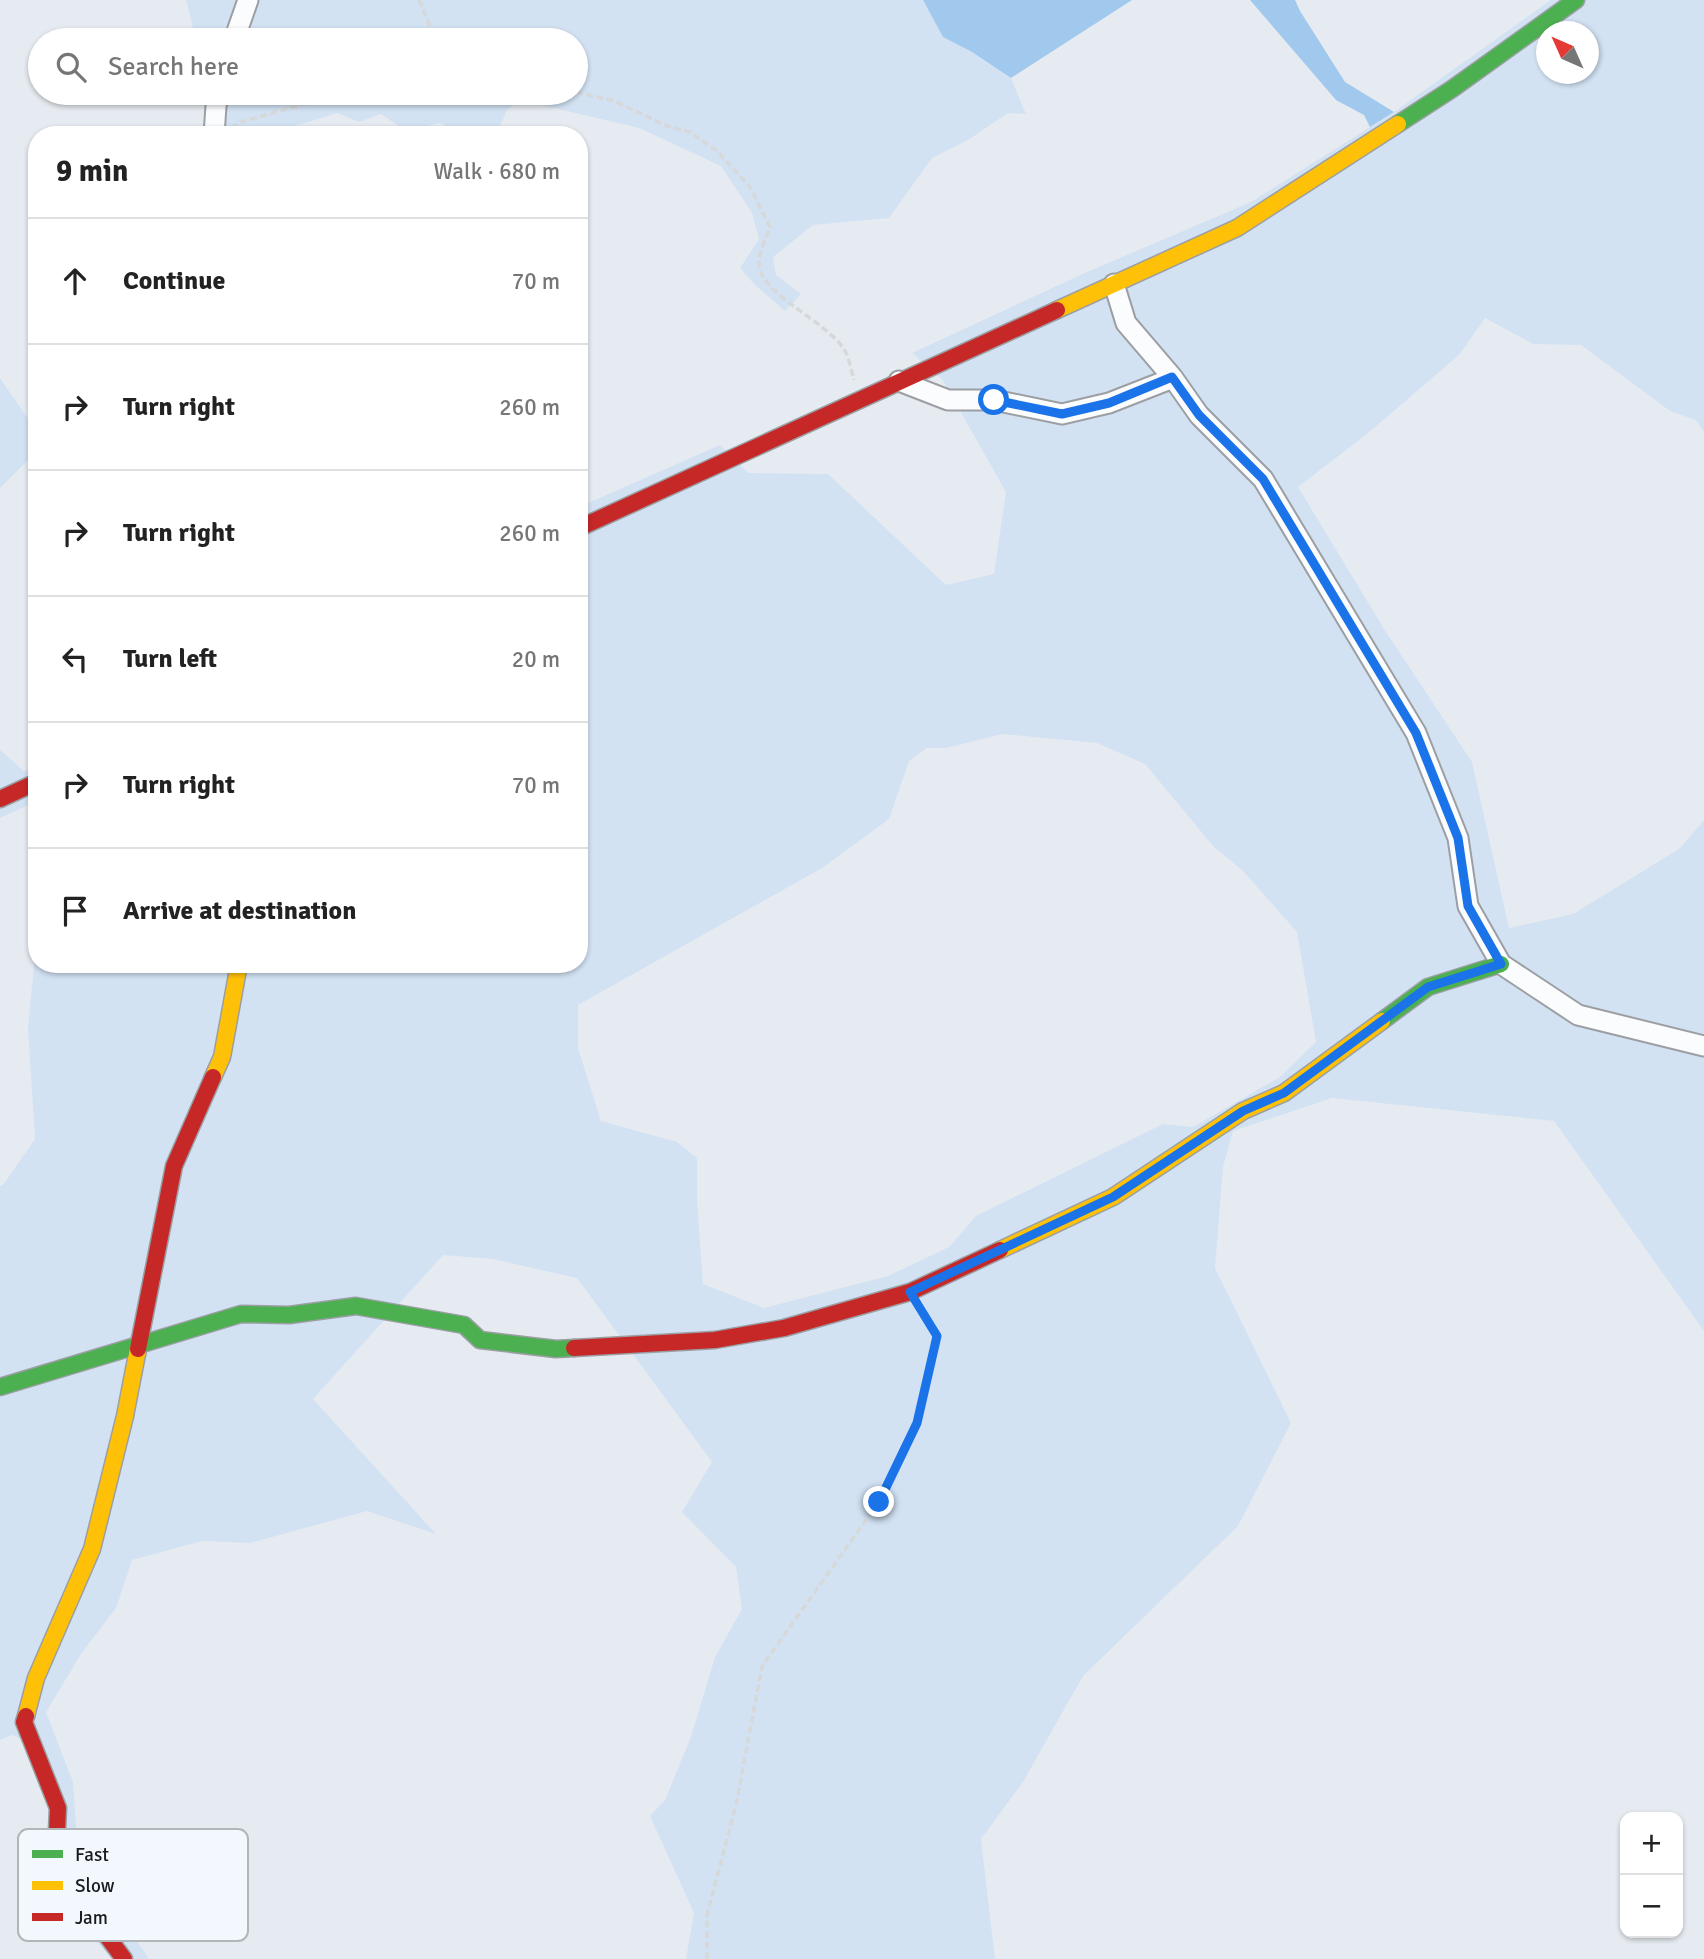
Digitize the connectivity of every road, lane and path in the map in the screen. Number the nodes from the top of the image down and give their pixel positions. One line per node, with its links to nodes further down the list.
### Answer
1 (248, 0): 4 (street)
2 (419, 0): 5 (path)
3 (1576, 0): 11 (street)
4 (238, 28)
5 (431, 28)
6 (588, 95): 14 (path)
7 (216, 105): 9 (street)
8 (301, 105): 10 (path)
9 (221, 126)
10 (234, 126)
11 (1114, 284): 12 (street); 13 (street)
12 (1172, 377): 13 (street); 18 (street)
13 (899, 381): 14 (street)
14 (860, 399): 15 (street)
15 (588, 524)
16 (28, 786): 17 (street)
17 (0, 799)
18 (1501, 964): 20 (street); 21 (street)
19 (237, 973): 22 (street)
20 (1704, 1046)
21 (910, 1292): 22 (street); 27 (path)
22 (139, 1345): 23 (street); 24 (street)
23 (0, 1387)
24 (57, 1829)
25 (111, 1941): 26 (street)
26 (124, 1959)
27 (707, 1959)

